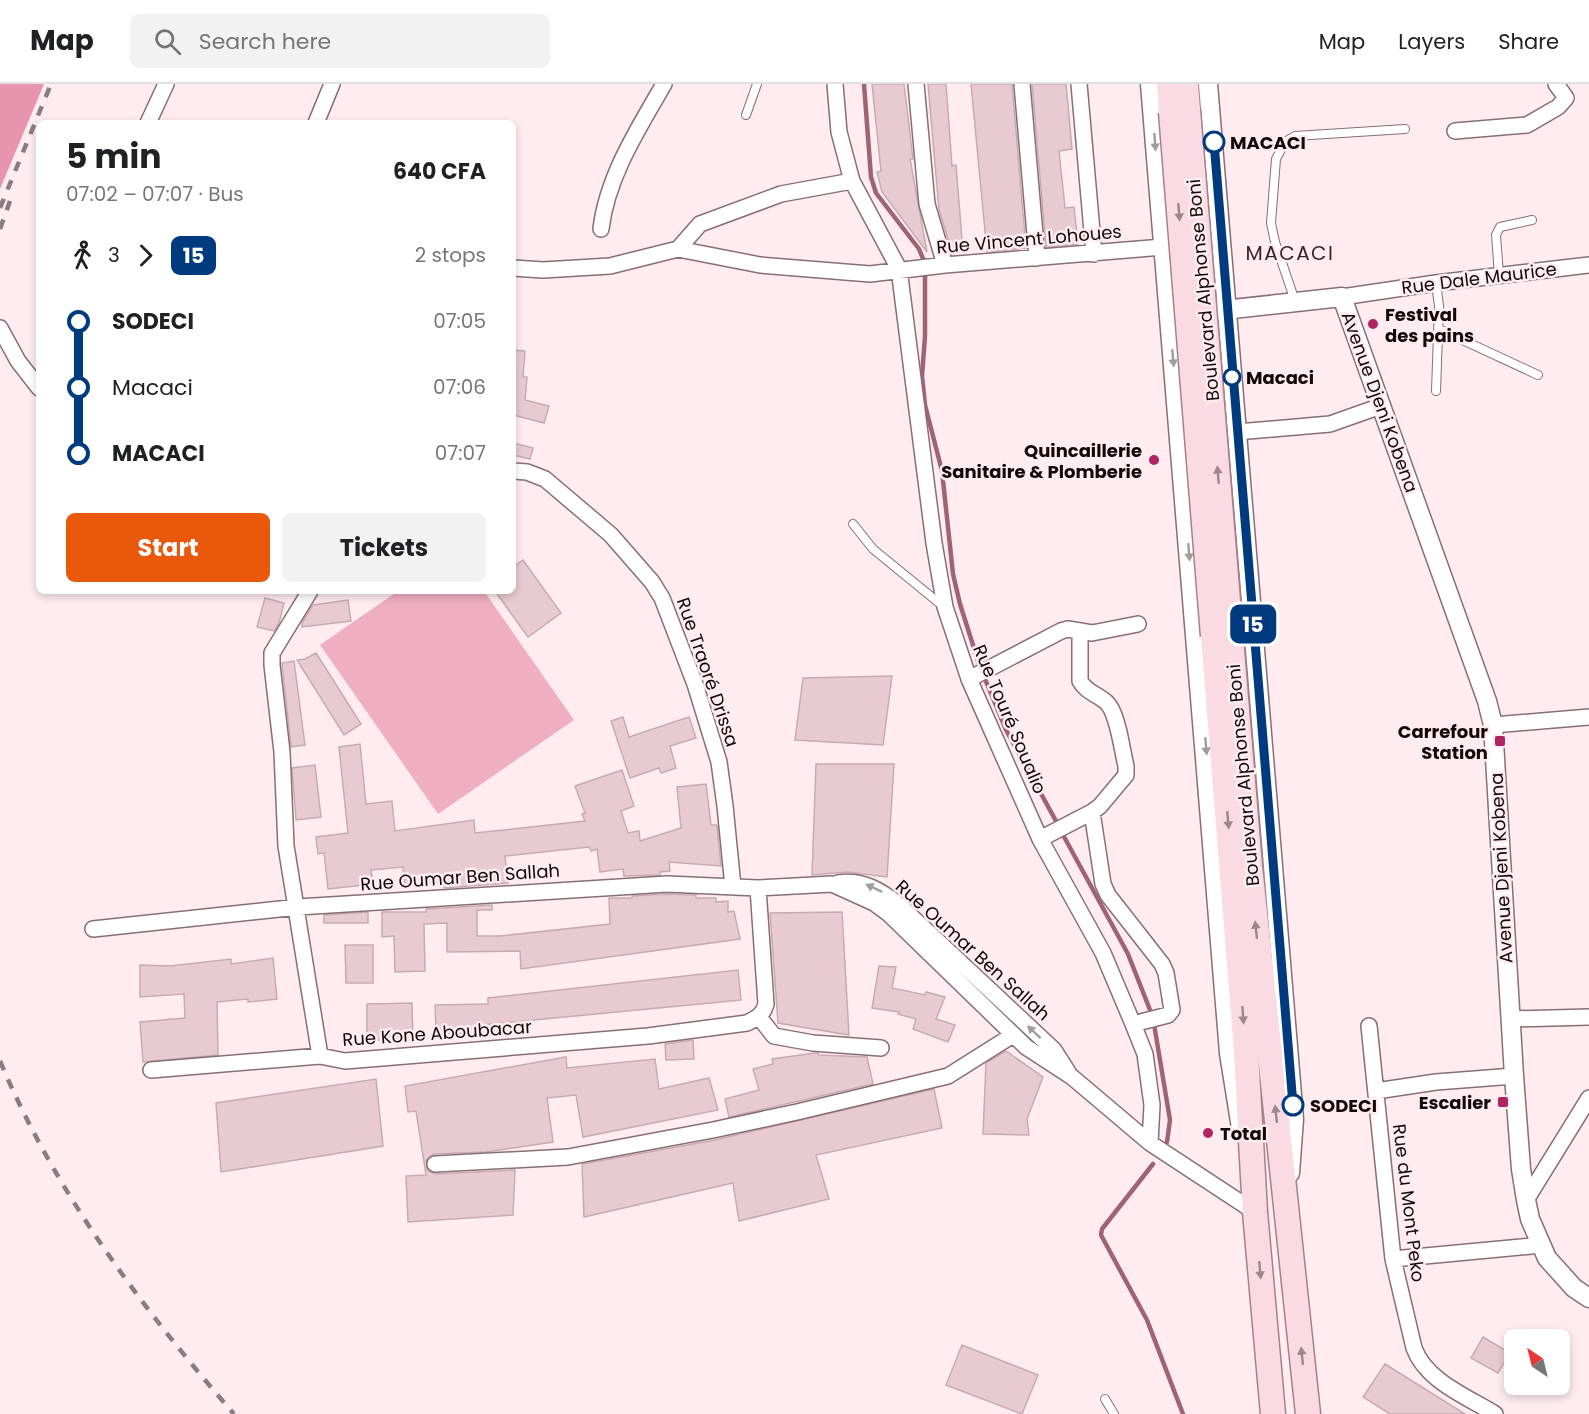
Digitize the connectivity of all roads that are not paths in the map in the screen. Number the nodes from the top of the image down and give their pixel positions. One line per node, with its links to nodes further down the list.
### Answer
1 (166, 84): 16 (street)
2 (333, 84): 17 (street)
3 (664, 84): 22 (street)
4 (757, 84): 15 (lane)
5 (835, 84): 20 (street, Rue Touré Soualio)
6 (916, 84): 27 (street)
7 (1022, 84): 26 (street)
8 (1078, 84): 25 (street)
9 (1150, 84): 23 (street, Boulevard Alphonse Boni, one-way to 23)
10 (1169, 84): 14 (main road, Boulevard Alphonse Boni)
11 (1186, 84): 14 (main road, Boulevard Alphonse Boni)
12 (1208, 84): 35 (street, Boulevard Alphonse Boni)
13 (1556, 84): 19 (street)
14 (1179, 111): 50 (main road, Boulevard Alphonse Boni, bridge)
15 (746, 115)
16 (149, 120)
17 (317, 120)
18 (1405, 129): 34 (lane)
19 (1455, 131)
20 (852, 181): 24 (street); 30 (street, Rue Touré Soualio)
21 (1532, 220): 31 (lane)
22 (601, 229)
23 (1163, 247): 25 (street, Rue Vincent Lohoues); 36 (street, Boulevard Alphonse Boni)
24 (678, 249): 29 (street); 30 (street, Rue Vincent Lohoues)
25 (1094, 254): 26 (street, Rue Vincent Lohoues)
26 (1037, 258): 27 (street, Rue Vincent Lohoues)
27 (945, 265): 30 (street, Rue Vincent Lohoues)
28 (1589, 265): 31 (street, Rue Dale Maurice)
29 (516, 268)
30 (899, 270): 47 (street, Rue Touré Soualio)
31 (1499, 275): 32 (street, Rue Dale Maurice)
32 (1436, 283): 33 (street, Rue Dale Maurice); 38 (lane)
33 (1342, 297): 34 (street, Rue Dale Maurice); 42 (street, Avenue Djeni Kobena)
34 (1296, 302): 35 (street, Rue Dale Maurice)
35 (1226, 310): 36 (street, Rue Dale Maurice); 43 (street, Boulevard Alphonse Boni)
36 (1169, 316): 77 (street, Boulevard Alphonse Boni, one-way to 77)
37 (0, 328): 40 (street)
38 (1439, 328): 39 (lane); 41 (lane)
39 (1538, 375)
40 (36, 384)
41 (1436, 391)
42 (1381, 406): 43 (street); 53 (street, Avenue Djeni Kobena)
43 (1237, 432): 78 (street, Boulevard Alphonse Boni)
44 (516, 471): 57 (street, Rue Traoré Drissa)
45 (853, 524): 47 (lane)
46 (308, 594): 59 (street, Rue Kone Aboubacar)
47 (945, 608): 51 (street, Rue Touré Soualio)
48 (1138, 624): 49 (street)
49 (1080, 633): 51 (street); 54 (street)
50 (1222, 637): 77 (main road, Boulevard Alphonse Boni, one-way to 77); 78 (main road, Boulevard Alphonse Boni, one-way to 50)
51 (969, 679): 55 (street, Rue Touré Soualio)
52 (1589, 717): 53 (street)
53 (1493, 725): 63 (street, Avenue Djeni Kobena)
54 (1092, 812): 55 (street); 64 (street)
55 (1040, 839): 64 (street, Rue Touré Soualio)
56 (832, 884): 58 (street, Rue Oumar Ben Sallah); 66 (street, Rue Oumar Ben Sallah); 71 (street, Rue Oumar Ben Sallah, one-way to 56)
57 (733, 887): 58 (street, Rue Oumar Ben Sallah); 59 (street, Rue Oumar Ben Sallah)
58 (758, 888): 61 (street)
59 (298, 907): 60 (street, Rue Oumar Ben Sallah); 68 (street, Rue Kone Aboubacar)
60 (93, 929)
61 (759, 1017): 67 (street); 68 (street, Rue Kone Aboubacar)
62 (1589, 1017): 63 (street)
63 (1510, 1019): 70 (street, Avenue Djeni Kobena)
64 (1133, 1024): 74 (street, Rue Touré Soualio)
65 (1369, 1026): 72 (street, Rue du Mont Peko)
66 (1013, 1035): 71 (street, Rue Oumar Ben Sallah); 75 (street)
67 (881, 1048)
68 (320, 1056): 69 (street)
69 (151, 1070)
70 (1514, 1076): 72 (street); 76 (street, Avenue Djeni Kobena)
71 (1072, 1077): 74 (street, Rue Oumar Ben Sallah)
72 (1376, 1091): 80 (street, Rue du Mont Peko)
73 (1589, 1098): 76 (street)
74 (1150, 1143): 77 (street, Rue Oumar Ben Sallah)
75 (435, 1164)
76 (1526, 1200): 79 (street, Avenue Djeni Kobena)
77 (1254, 1212): 84 (main road, Boulevard Alphonse Boni, one-way to 84)
78 (1287, 1214): 85 (main road, Boulevard Alphonse Boni, one-way to 78)
79 (1542, 1245): 80 (street); 81 (street, Avenue Djeni Kobena)
80 (1393, 1259): 86 (street, Rue du Mont Peko)
81 (1589, 1298)
82 (1105, 1399): 83 (lane)
83 (1114, 1414)
84 (1273, 1414)
85 (1308, 1414)
86 (1495, 1414)

